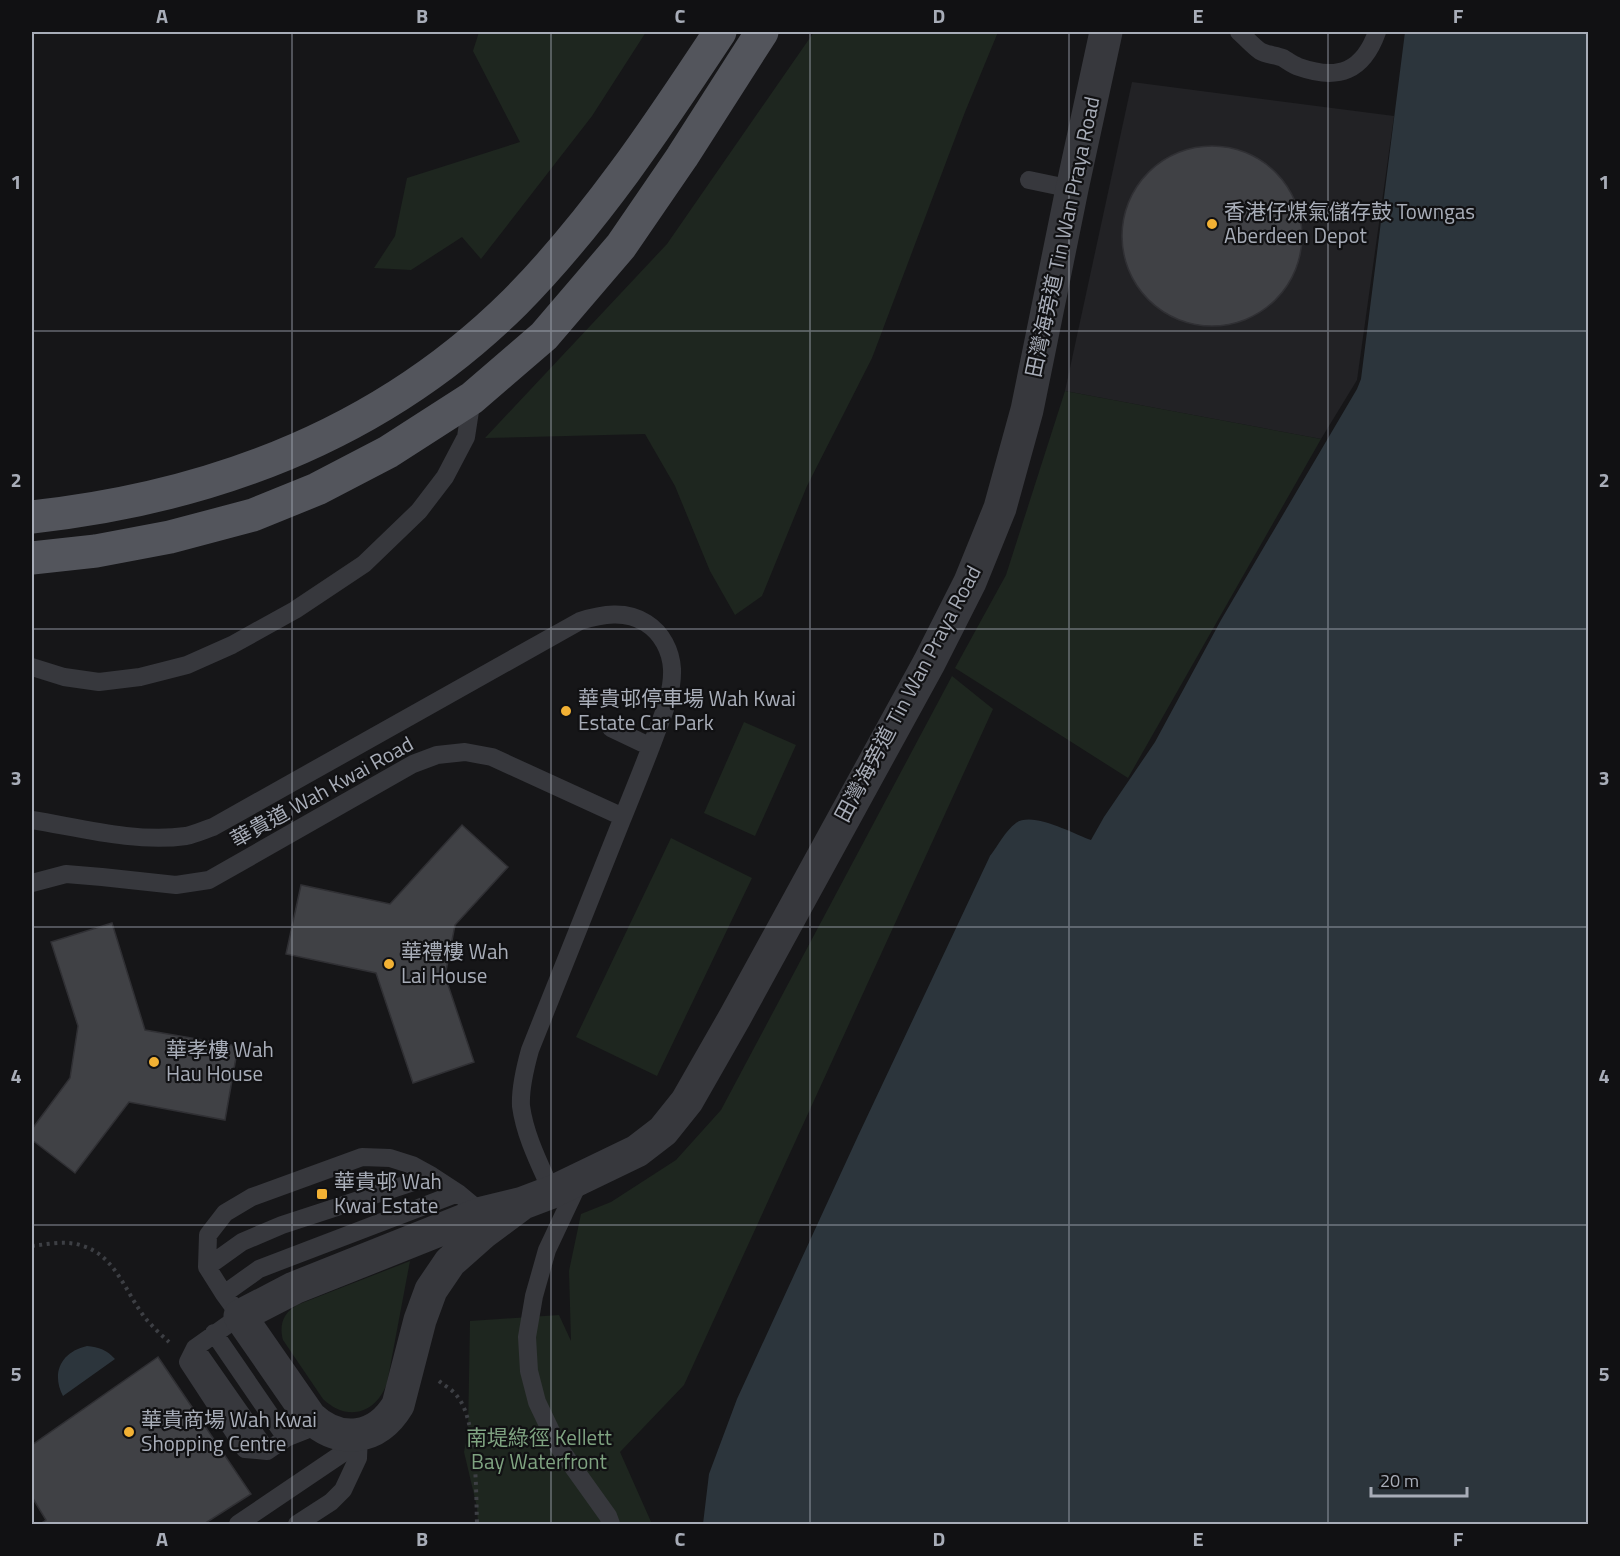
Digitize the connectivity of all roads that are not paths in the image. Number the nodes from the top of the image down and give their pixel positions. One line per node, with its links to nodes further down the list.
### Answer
1 (720, 32): 9 (main road)
2 (762, 32): 8 (main road)
3 (1106, 32): 7 (street, 田灣海旁道 Tin Wan Praya Road)
4 (1239, 32): 5 (lane)
5 (1377, 32)
6 (1029, 180): 7 (lane)
7 (1072, 189): 18 (street, 田灣海旁道 Tin Wan Praya Road)
8 (472, 398): 10 (main road); 11 (lane)
9 (32, 517)
10 (32, 558)
11 (32, 667)
12 (611, 728): 13 (lane)
13 (651, 747): 14 (lane); 15 (lane)
14 (623, 817): 16 (lane, 華貴道 Wah Kwai Road); 18 (lane)
15 (32, 820)
16 (32, 883)
17 (432, 1176): 19 (lane); 20 (lane); 20 (lane)
18 (552, 1191): 19 (street, 田灣海旁道 Tin Wan Praya Road); 24 (street, 田灣海旁道 Tin Wan Praya Road); 28 (lane)
19 (470, 1203): 21 (street, 田灣海旁道 Tin Wan Praya Road)
20 (207, 1267): 21 (lane)
21 (232, 1305): 22 (lane); 23 (street)
22 (214, 1333): 25 (lane); 25 (lane)
23 (319, 1425): 24 (street); 25 (lane)
24 (359, 1435): 26 (lane); 27 (lane)
25 (286, 1438)
26 (238, 1524)
27 (297, 1524)
28 (610, 1524)

